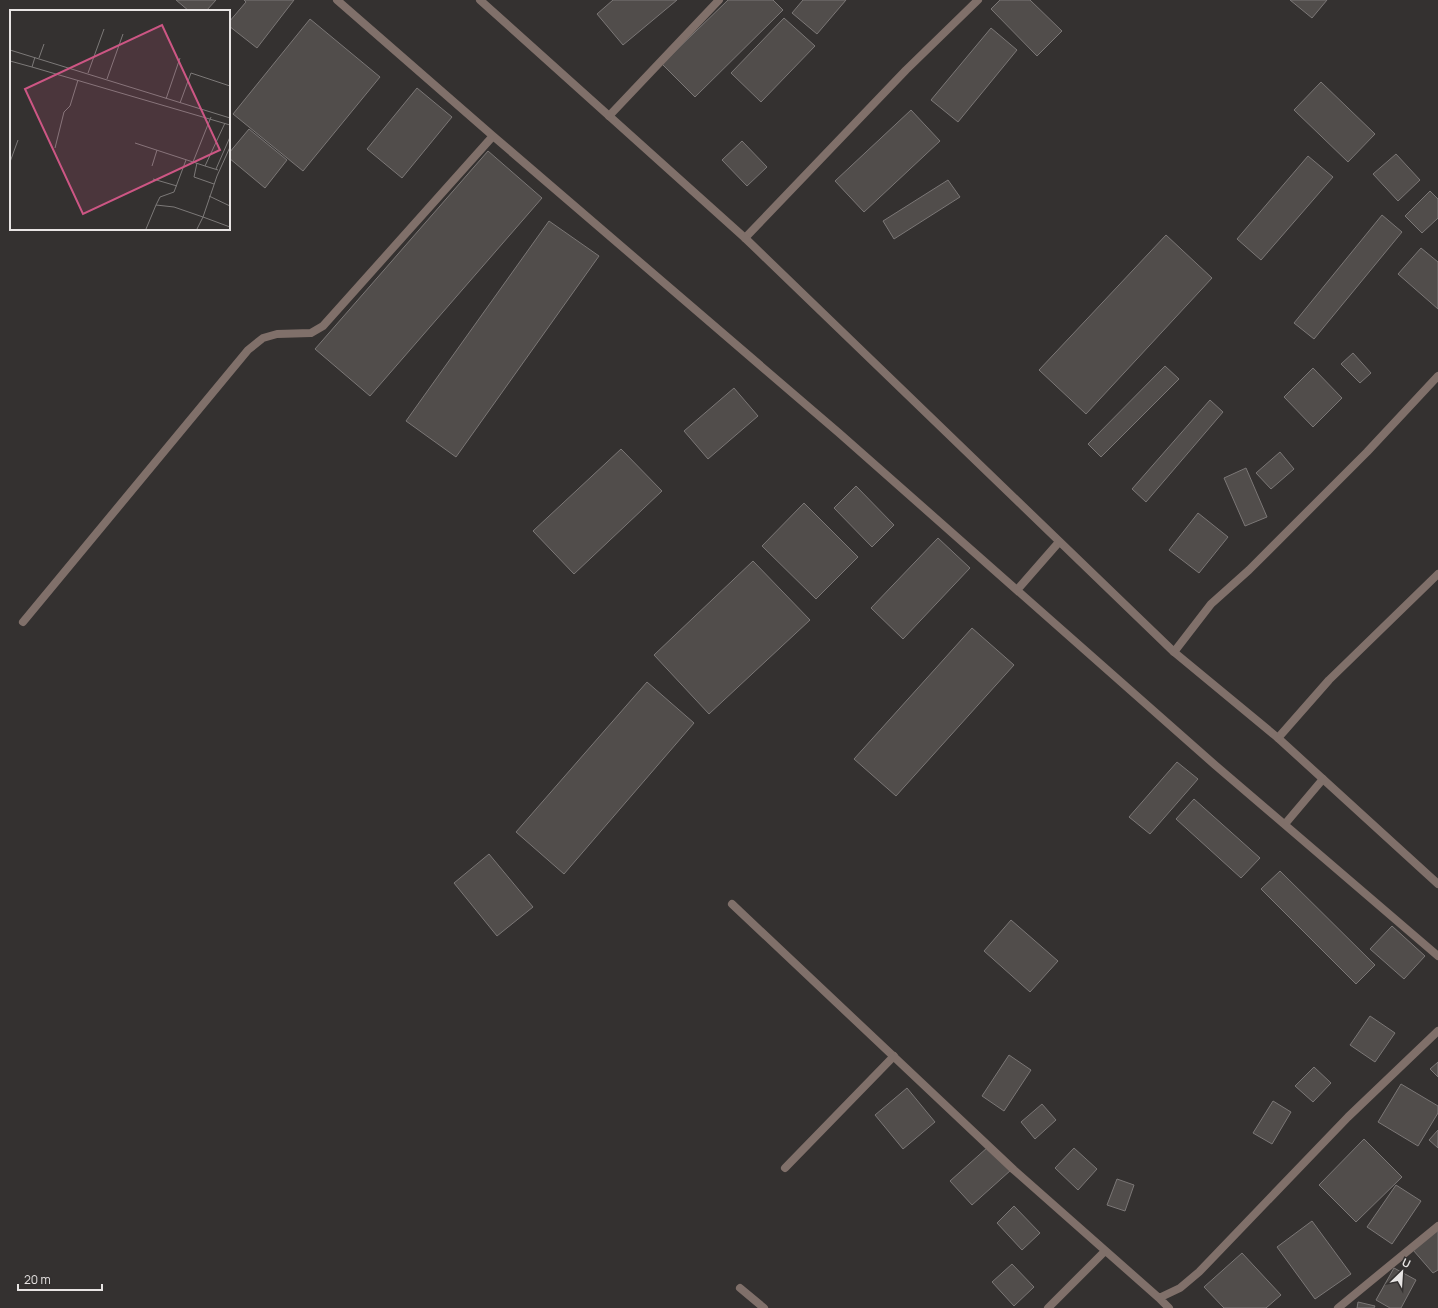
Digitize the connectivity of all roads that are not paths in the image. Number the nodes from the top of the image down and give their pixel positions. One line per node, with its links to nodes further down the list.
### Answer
1 (337, 0): 6 (street)
2 (480, 0): 5 (street)
3 (719, 0): 5 (street)
4 (978, 0): 7 (street)
5 (609, 116): 7 (street)
6 (493, 136): 11 (street); 12 (street)
7 (745, 238): 9 (street)
8 (1438, 376): 13 (street)
9 (1060, 542): 11 (street); 13 (street)
10 (1438, 574): 14 (street)
11 (1017, 590): 16 (street)
12 (23, 622)
13 (1174, 652): 14 (street)
14 (1278, 738): 15 (street)
15 (1323, 780): 16 (street); 17 (street)
16 (1285, 824): 19 (street)
17 (1438, 884)
18 (732, 904): 21 (street)
19 (1438, 956)
20 (1438, 1031): 26 (street)
21 (894, 1056): 22 (street); 24 (street)
22 (785, 1168)
23 (1438, 1226): 30 (street)
24 (1105, 1251): 26 (street); 28 (street)
25 (740, 1288): 27 (street)
26 (1159, 1298): 29 (street)
27 (764, 1308)
28 (1048, 1308)
29 (1169, 1308)
30 (1338, 1308)

